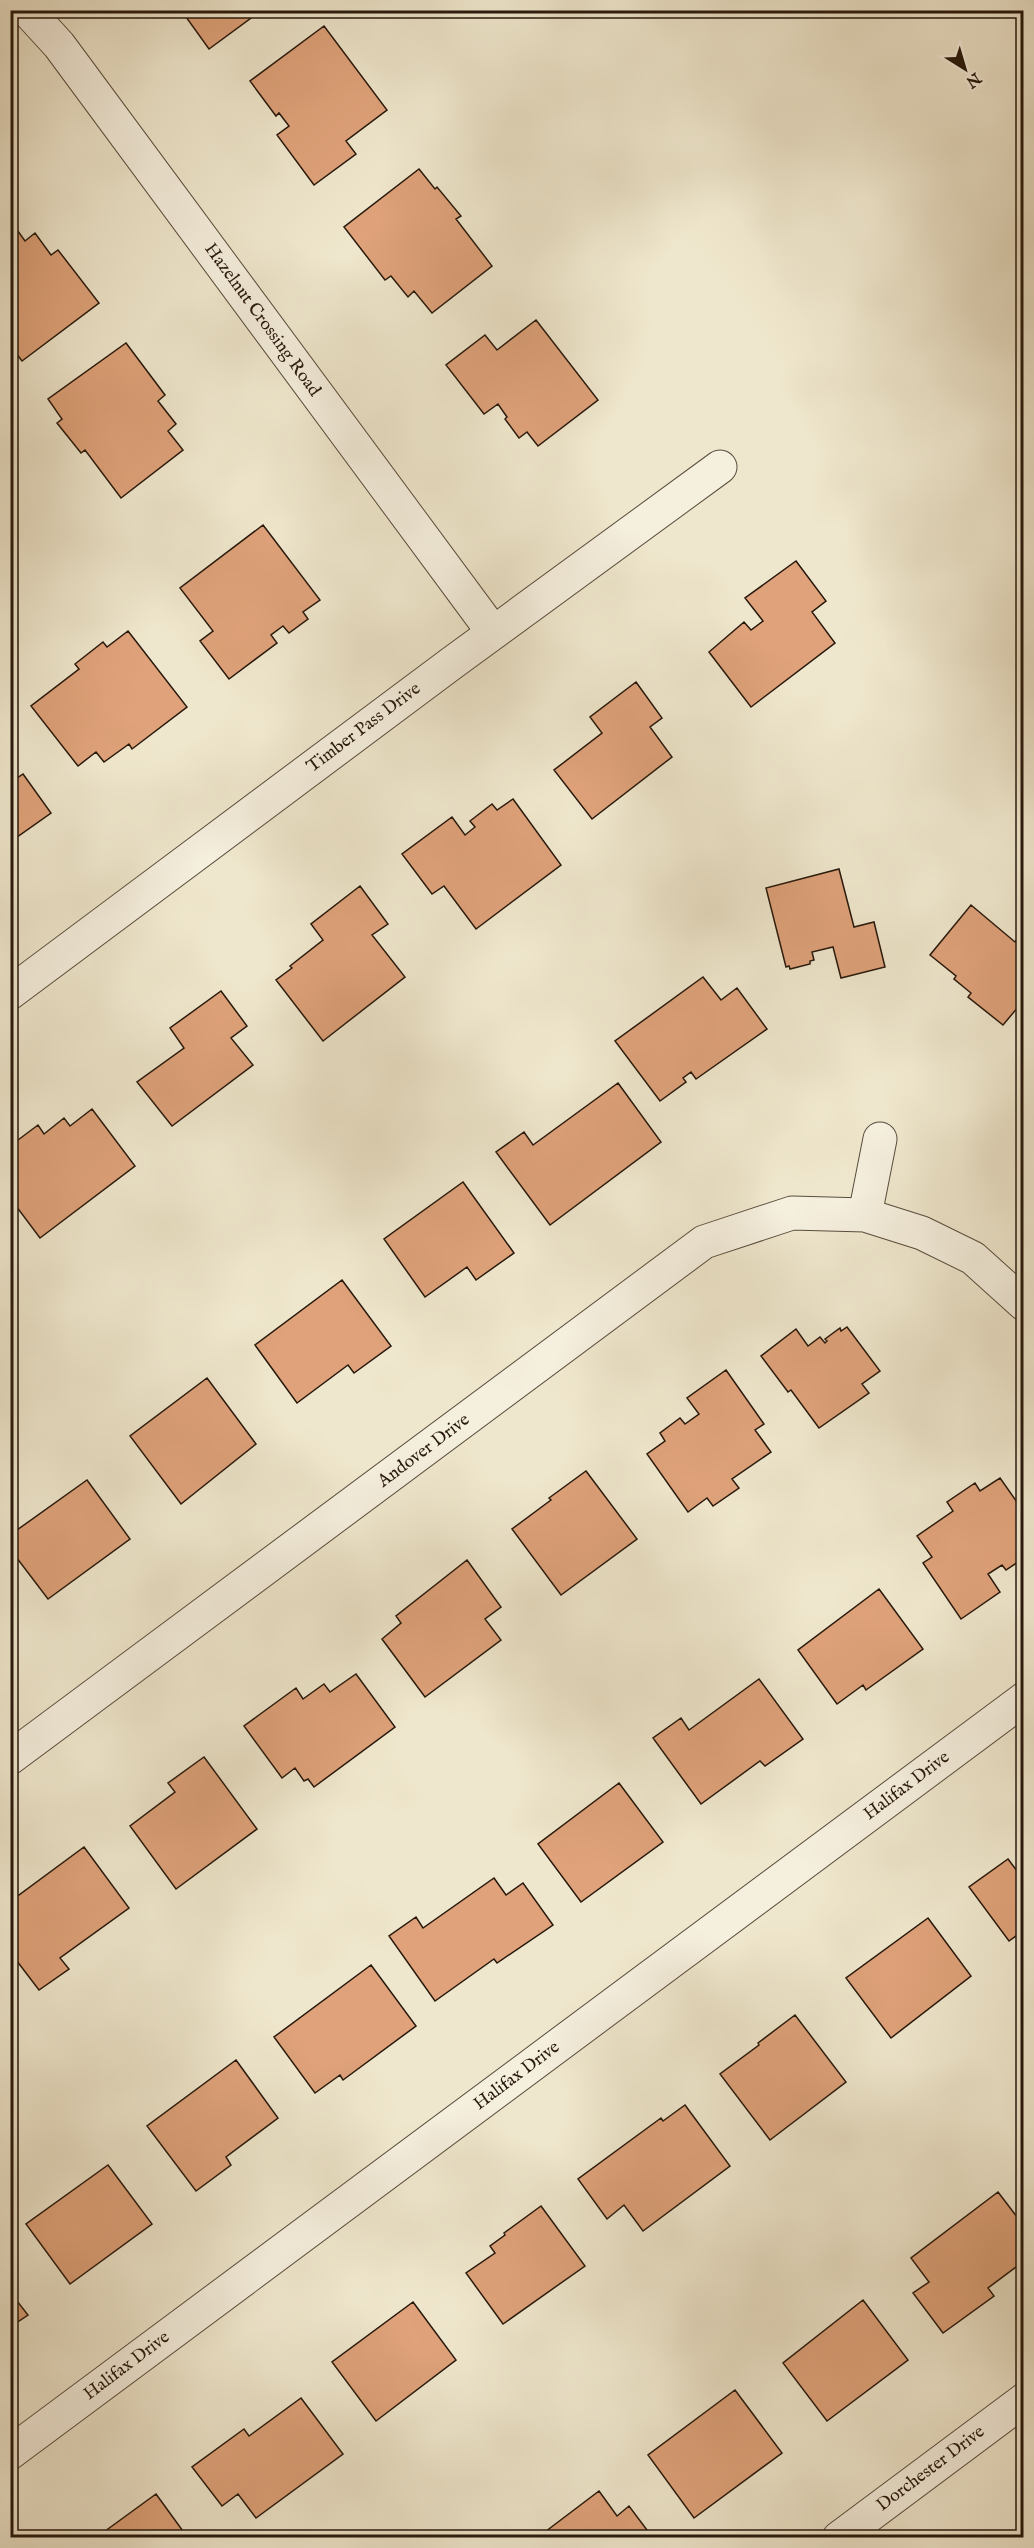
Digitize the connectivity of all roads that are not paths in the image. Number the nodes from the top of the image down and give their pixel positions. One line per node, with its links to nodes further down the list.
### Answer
1 (27, 10): 3 (street, Hazelnut Crossing Road)
2 (720, 466): 3 (street, Timber Pass Drive)
3 (493, 632): 4 (street, Timber Pass Drive)
4 (10, 993)
5 (880, 1139): 6 (street)
6 (865, 1215): 7 (street, Andover Drive); 9 (street, Andover Drive)
7 (1023, 1304)
8 (1023, 1699): 11 (street, Halifax Drive)
9 (10, 1758)
10 (1023, 2400): 12 (street, Dorchester Drive)
11 (10, 2453)
12 (838, 2538)

